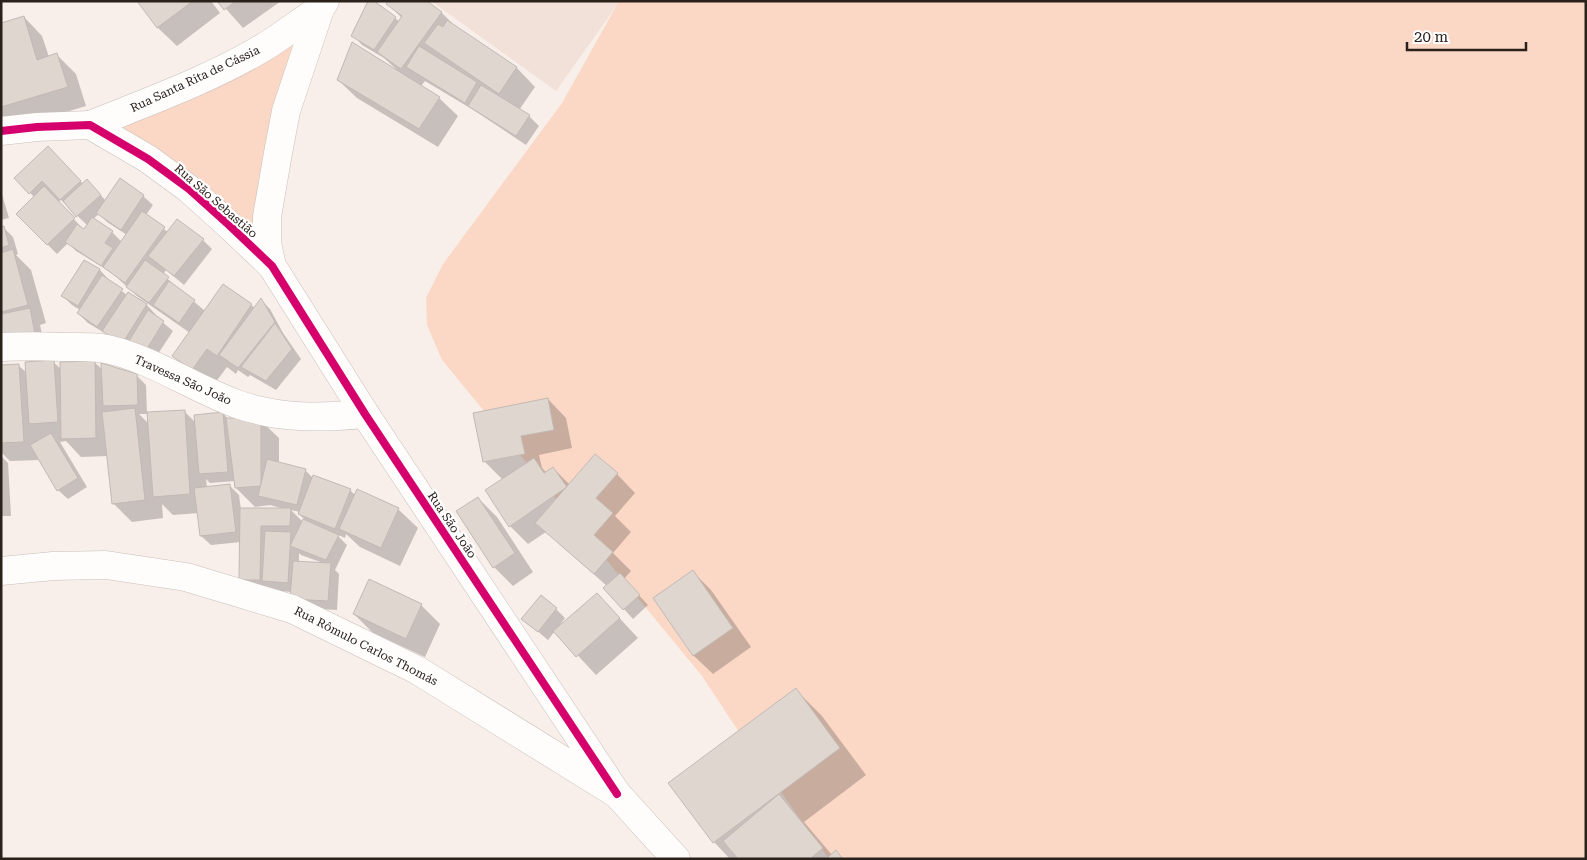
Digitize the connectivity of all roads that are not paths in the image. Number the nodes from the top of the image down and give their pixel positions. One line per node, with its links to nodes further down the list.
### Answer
1 (322, 5): 2 (street, Rua Santa Rita de Cássia); 4 (street, Rua Santa Rita de Cássia)
2 (90, 125): 3 (street); 4 (street, Rua São Sebastião)
3 (1, 131)
4 (272, 266): 6 (street, Rua São João)
5 (1, 347): 6 (street, Travessa São João)
6 (365, 414): 8 (street, Rua São João)
7 (1, 572): 8 (street, Rua Rômulo Carlos Thomás)
8 (617, 794): 9 (street, Rua Rômulo Carlos Thomás)
9 (676, 859)

